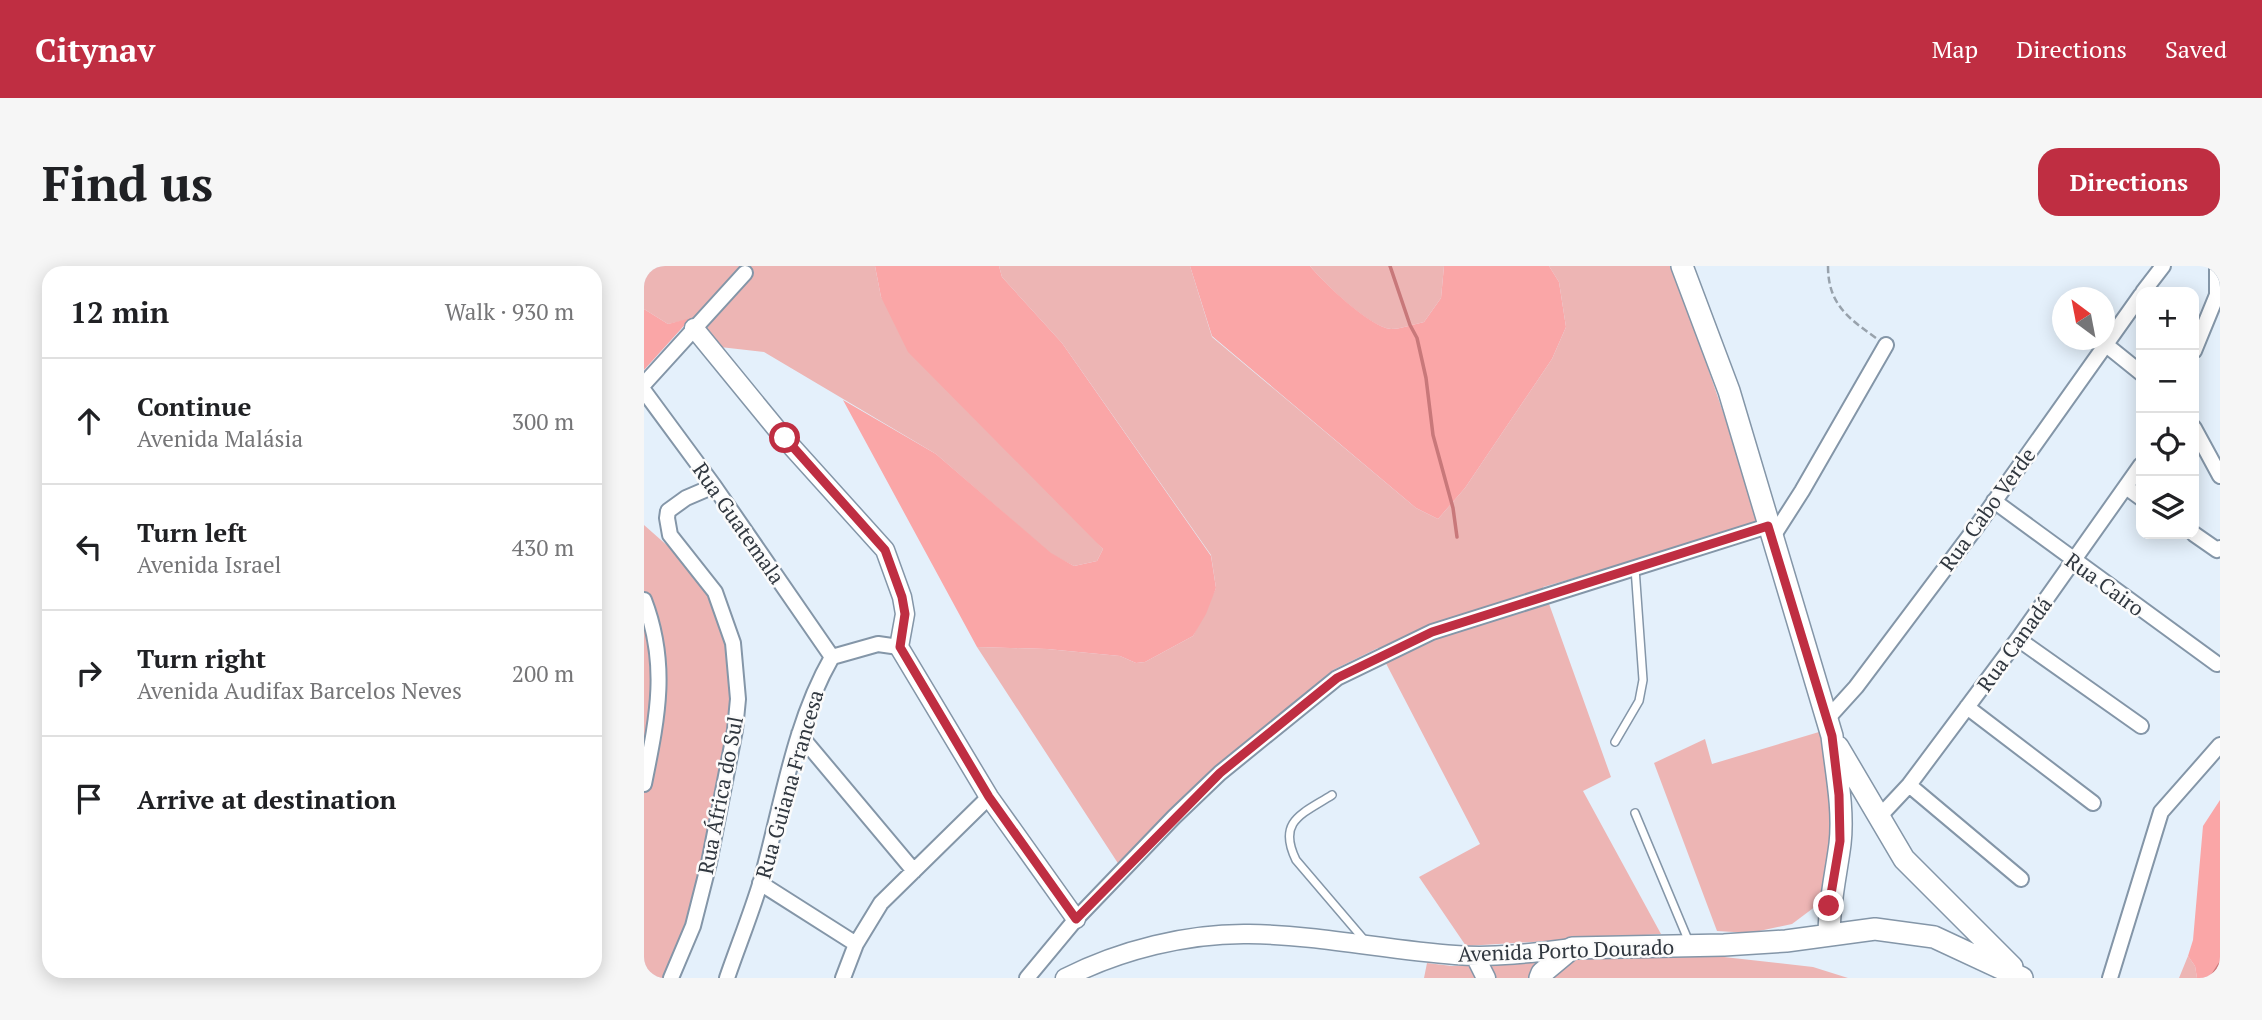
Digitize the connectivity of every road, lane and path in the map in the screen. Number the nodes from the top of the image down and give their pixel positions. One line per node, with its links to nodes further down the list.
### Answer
1 (1682, 266): 24 (main road)
2 (1828, 266): 10 (path)
3 (2163, 266): 6 (street, Rua Cabo Verde)
4 (2217, 266): 13 (street)
5 (745, 273): 8 (street)
6 (2147, 287)
7 (2136, 301): 9 (street, Rua Cabo Verde)
8 (694, 328): 15 (street); 31 (street)
9 (2115, 330)
10 (1886, 345): 24 (street)
11 (2101, 350): 23 (street, Rua Cabo Verde)
12 (2112, 350): 14 (street)
13 (2194, 350)
14 (2136, 369)
15 (644, 384)
16 (644, 391): 20 (street, Rua Guatemala)
17 (2199, 437): 19 (street)
18 (2136, 472): 21 (street, Rua Canadá)
19 (2220, 476)
20 (714, 486): 32 (street, Rua Guatemala); 59 (street, Rua África do Sul)
21 (2126, 487): 22 (street); 27 (street, Rua Canadá)
22 (2136, 494)
23 (1994, 501): 27 (street, Rua Cairo); 36 (street, Rua Cabo Verde)
24 (1770, 532): 28 (street); 36 (main road)
25 (2199, 537): 26 (street)
26 (2219, 550)
27 (2074, 561): 30 (street, Rua Canadá); 33 (street, Rua Cairo)
28 (1635, 568): 38 (lane); 51 (street)
29 (644, 600): 40 (street)
30 (2018, 639): 34 (street, Rua Canadá); 35 (street)
31 (900, 647): 32 (street); 43 (street)
32 (832, 657): 37 (street, Rua Guiana Francesa)
33 (2217, 664)
34 (1967, 707): 41 (street, Rua Canadá); 44 (street)
35 (2141, 726)
36 (1830, 727): 46 (main road); 50 (main road)
37 (799, 734): 47 (street); 49 (street, Rua Guiana Francesa)
38 (1615, 742)
39 (2220, 745): 67 (street)
40 (644, 785)
41 (1909, 785): 46 (street, Rua Canadá); 48 (street)
42 (1332, 795): 54 (lane)
43 (989, 797): 47 (street); 51 (street)
44 (2093, 803)
45 (1635, 813): 55 (lane)
46 (1879, 817): 66 (main road)
47 (914, 871): 53 (street)
48 (2021, 879)
49 (760, 883): 53 (street); 60 (street, Rua Guiana Francesa)
50 (1829, 906): 52 (main road); 56 (main road)
51 (1076, 919): 62 (street)
52 (1829, 935): 56 (main road, Avenida Porto Dourado); 66 (main road, Avenida Porto Dourado)
53 (856, 944): 61 (street)
54 (1369, 945): 58 (street, Avenida Porto Dourado); 63 (street, Avenida Porto Dourado)
55 (1690, 945): 56 (main road, Avenida Porto Dourado); 57 (main road, Avenida Porto Dourado)
56 (1724, 945)
57 (1572, 948): 58 (street, Avenida Porto Dourado); 65 (main road)
58 (1475, 956): 64 (street)
59 (671, 978)
60 (727, 978)
61 (843, 978)
62 (1027, 978)
63 (1065, 978)
64 (1486, 978)
65 (1540, 978)
66 (2022, 978)
67 (2110, 978)

